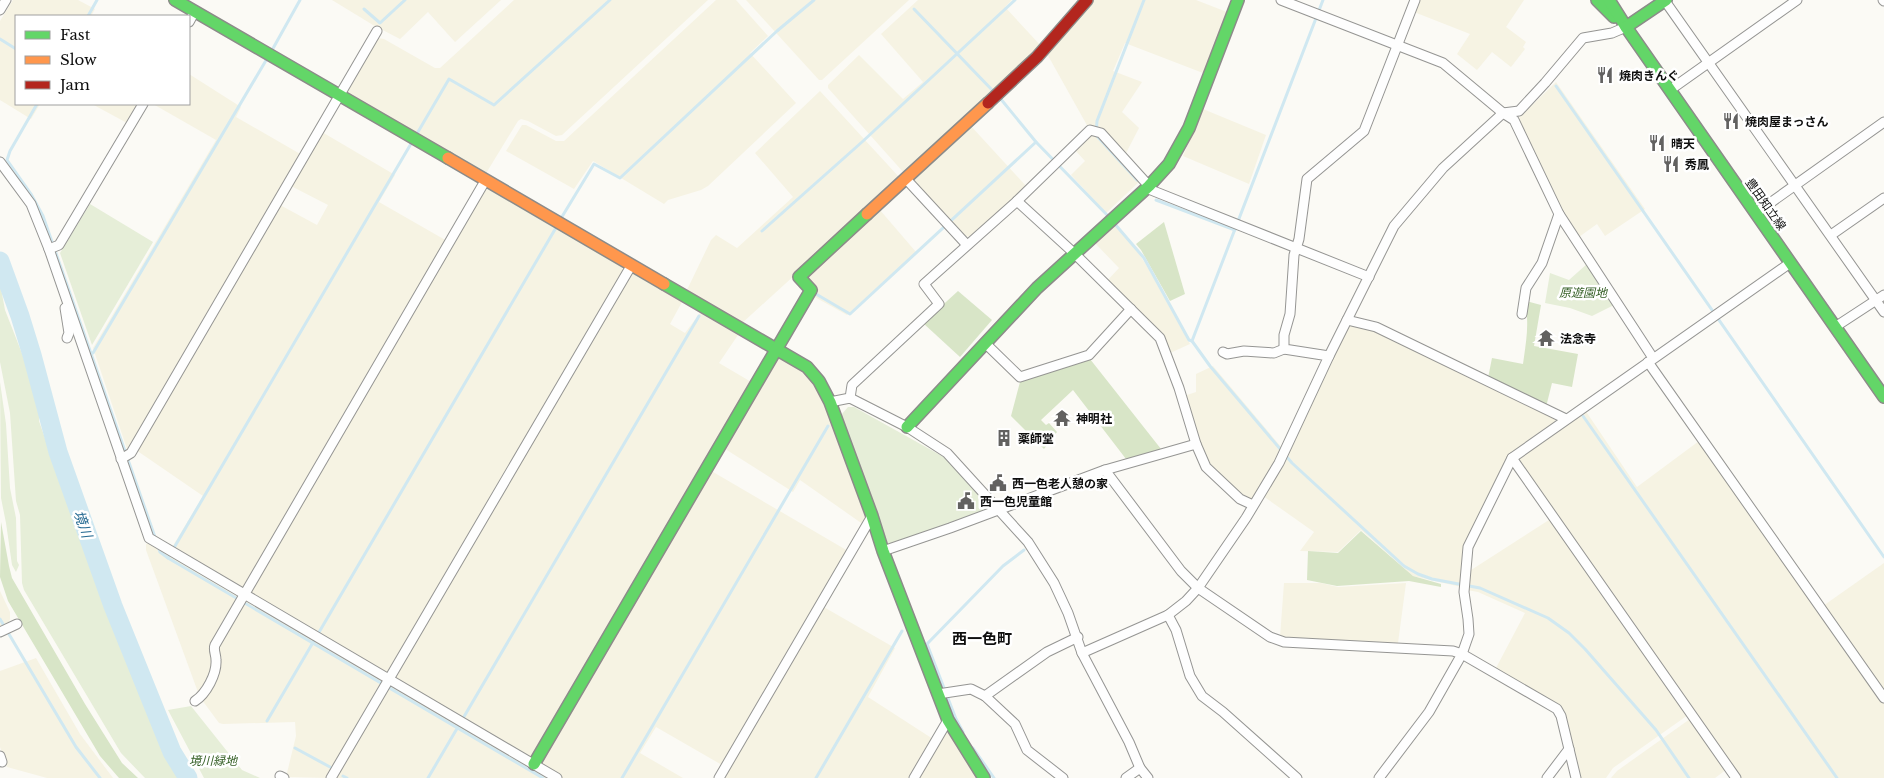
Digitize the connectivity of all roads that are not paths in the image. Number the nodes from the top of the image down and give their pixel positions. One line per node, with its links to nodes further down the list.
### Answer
1 (6, 0): 11 (street)
2 (175, 0): 12 (street)
3 (1087, 0): 24 (street)
4 (1238, 0): 27 (street)
5 (1281, 0): 16 (street)
6 (1415, 0): 16 (street)
7 (1597, 0): 14 (street, 豊田知立線)
8 (1609, 0): 14 (street, 豊田知立線)
9 (1665, 0): 14 (street); 17 (street)
10 (1797, 0): 17 (street)
11 (0, 10)
12 (195, 12): 13 (street); 19 (street)
13 (190, 20)
14 (1626, 27): 18 (street, 豊田知立線); 21 (street)
15 (377, 31): 19 (street)
16 (1397, 45): 21 (street); 34 (street)
17 (1709, 62): 18 (street); 26 (street)
18 (1670, 90): 30 (street, 豊田知立線)
19 (340, 96): 25 (street); 62 (street)
20 (142, 105): 35 (street)
21 (1503, 113): 31 (street); 39 (street)
22 (1884, 122): 26 (street)
23 (0, 162): 35 (street)
24 (906, 179): 33 (street); 51 (street)
25 (485, 181): 38 (street); 69 (street)
26 (1794, 185): 30 (street); 32 (street)
27 (1148, 187): 29 (street); 34 (street); 36 (street)
28 (1884, 198): 32 (street)
29 (1017, 201): 33 (street); 36 (street)
30 (1756, 213): 37 (street, 豊田知立線)
31 (1559, 214): 45 (street); 54 (street)
32 (1831, 235): 42 (street)
33 (967, 245): 55 (street)
34 (1296, 247): 39 (street); 50 (street)
35 (49, 249): 40 (street)
36 (1075, 254): 43 (street); 49 (street)
37 (1790, 263): 47 (street, 豊田知立線); 54 (street)
38 (631, 266): 51 (street); 76 (street)
39 (1369, 277): 46 (street)
40 (64, 294): 48 (street); 62 (street)
41 (1884, 295): 42 (street)
42 (1876, 301): 44 (street); 47 (street)
43 (1131, 310): 49 (street); 60 (street)
44 (1884, 312)
45 (1522, 314)
46 (1347, 320): 53 (street); 58 (street)
47 (1835, 327): 56 (street, 豊田知立線)
48 (67, 338)
49 (985, 344): 59 (street)
50 (1284, 349): 52 (street); 53 (street)
51 (776, 350): 57 (street); 83 (street)
52 (1223, 352)
53 (1329, 356): 64 (street)
54 (1651, 360): 58 (street); 79 (street)
55 (850, 398): 57 (street); 59 (street)
56 (1884, 398)
57 (830, 402): 66 (street)
58 (1566, 419): 61 (street)
59 (907, 428): 65 (street)
60 (1196, 444): 63 (street); 64 (street)
61 (1512, 458): 75 (street); 97 (street)
62 (121, 459): 69 (street)
63 (1104, 470): 65 (street); 68 (street)
64 (1253, 505): 68 (street)
65 (1000, 509): 67 (street); 73 (street)
66 (872, 516): 67 (street); 87 (street)
67 (883, 551): 77 (street)
68 (1198, 588): 70 (street); 75 (street)
69 (244, 595): 76 (street); 80 (street)
70 (1168, 615): 74 (street); 93 (street)
71 (18, 624): 72 (street)
72 (0, 632)
73 (1078, 637): 74 (street); 78 (street)
74 (1082, 653): 84 (street)
75 (1462, 654): 82 (street); 94 (street)
76 (388, 680): 83 (street); 85 (street)
77 (938, 694): 78 (street); 81 (street)
78 (985, 696): 90 (street)
79 (1884, 698)
80 (194, 701)
81 (948, 720): 88 (street); 89 (street)
82 (1569, 749): 95 (street); 96 (street)
83 (534, 764): 86 (street)
84 (1140, 768): 91 (street); 92 (street)
85 (330, 778)
86 (557, 778)
87 (719, 778)
88 (914, 778)
89 (984, 778)
90 (1063, 778)
91 (1126, 778)
92 (1148, 778)
93 (1296, 778)
94 (1379, 778)
95 (1547, 778)
96 (1576, 778)
97 (1736, 778)

